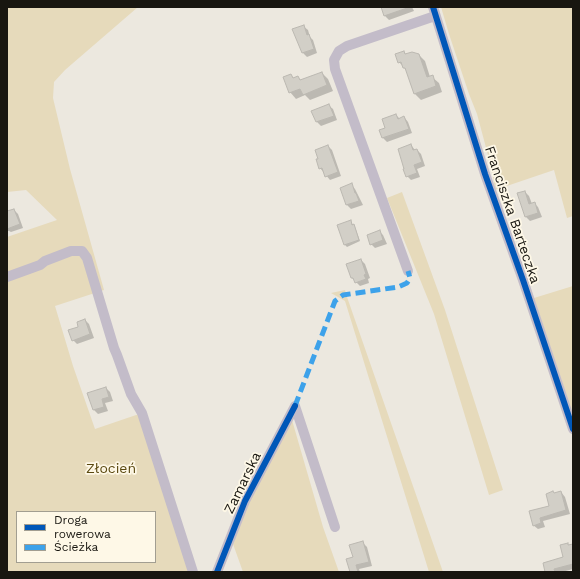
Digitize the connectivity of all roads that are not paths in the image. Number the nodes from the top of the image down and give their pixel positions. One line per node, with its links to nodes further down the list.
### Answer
1 (434, 11): 2 (street, Franciszka Barteczka); 4 (street, Franciszka Barteczka)
2 (408, 271)
3 (7, 278): 6 (street)
4 (573, 429)
5 (335, 527): 7 (street, Zamarska)
6 (193, 572)
7 (217, 572)

